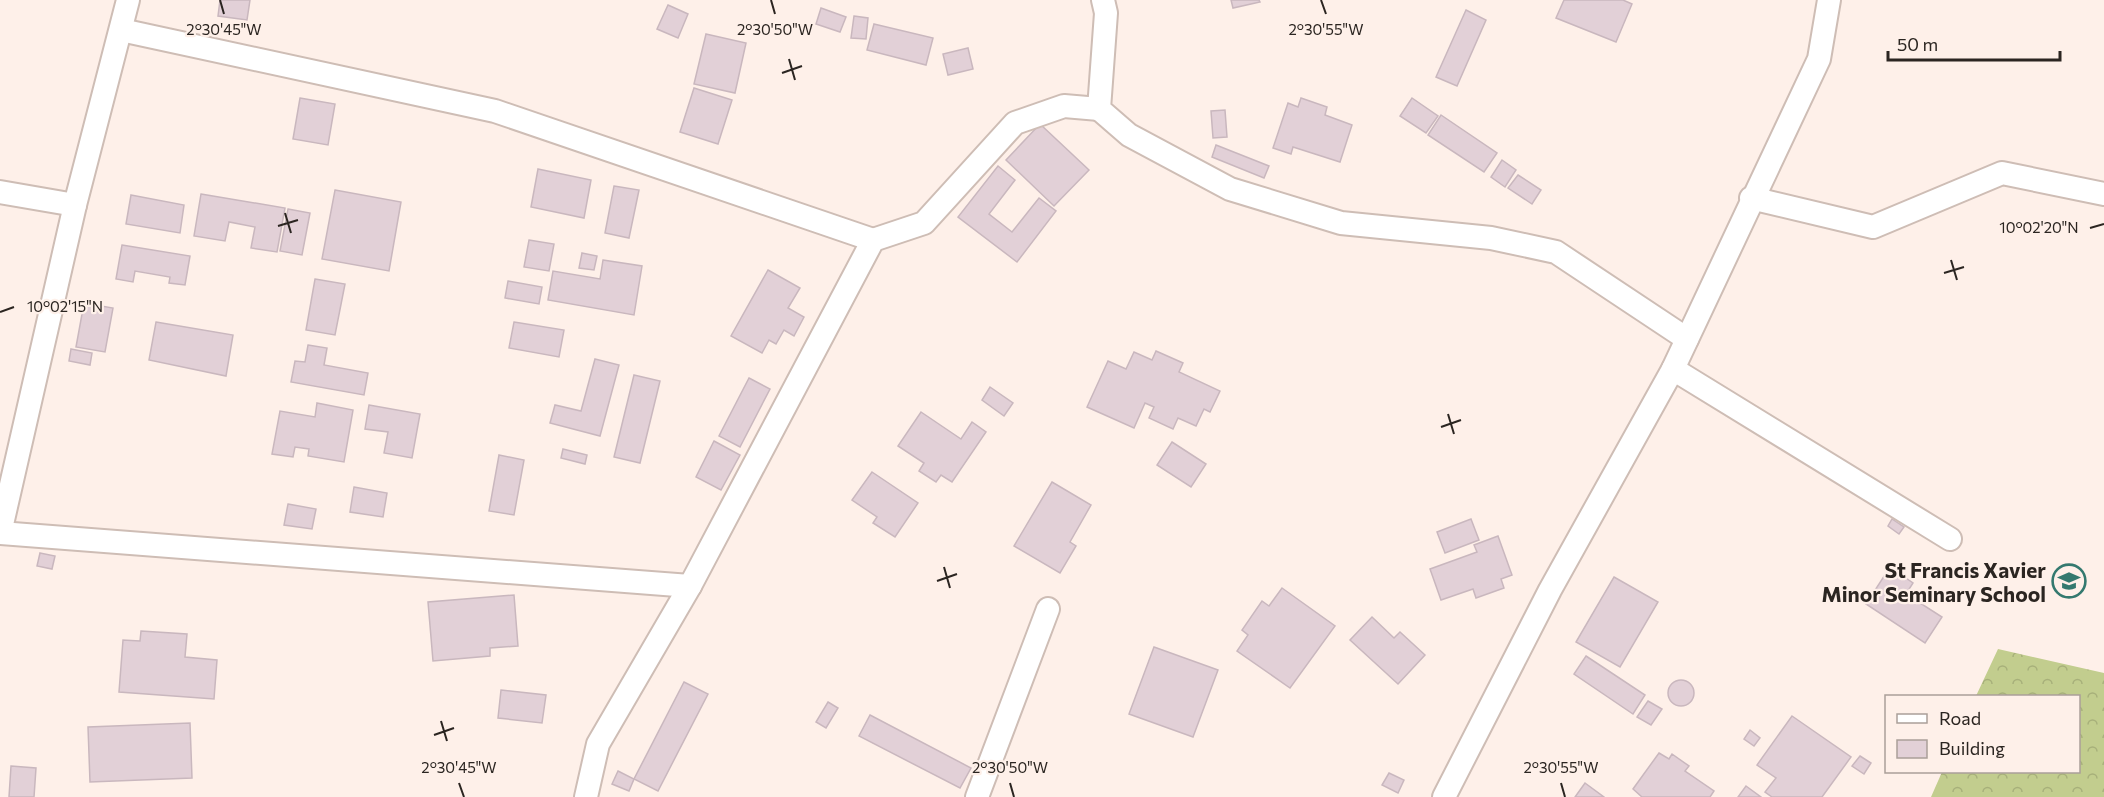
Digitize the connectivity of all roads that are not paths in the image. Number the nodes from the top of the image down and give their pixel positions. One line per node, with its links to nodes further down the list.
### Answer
1 (128, 0): 4 (street)
2 (1103, 0): 5 (street)
3 (1830, 0): 8 (street)
4 (121, 30): 9 (street); 10 (street)
5 (1099, 109): 10 (street); 11 (street)
6 (0, 192): 9 (street)
7 (2104, 194): 8 (street)
8 (1751, 198): 11 (street)
9 (75, 205): 13 (street)
10 (873, 240): 15 (street)
11 (1687, 339): 12 (street)
12 (1673, 369): 14 (street); 19 (street)
13 (0, 533): 15 (street)
14 (1950, 539)
15 (690, 585): 17 (street)
16 (1048, 609): 18 (street)
17 (586, 797)
18 (977, 797)
19 (1444, 797)

